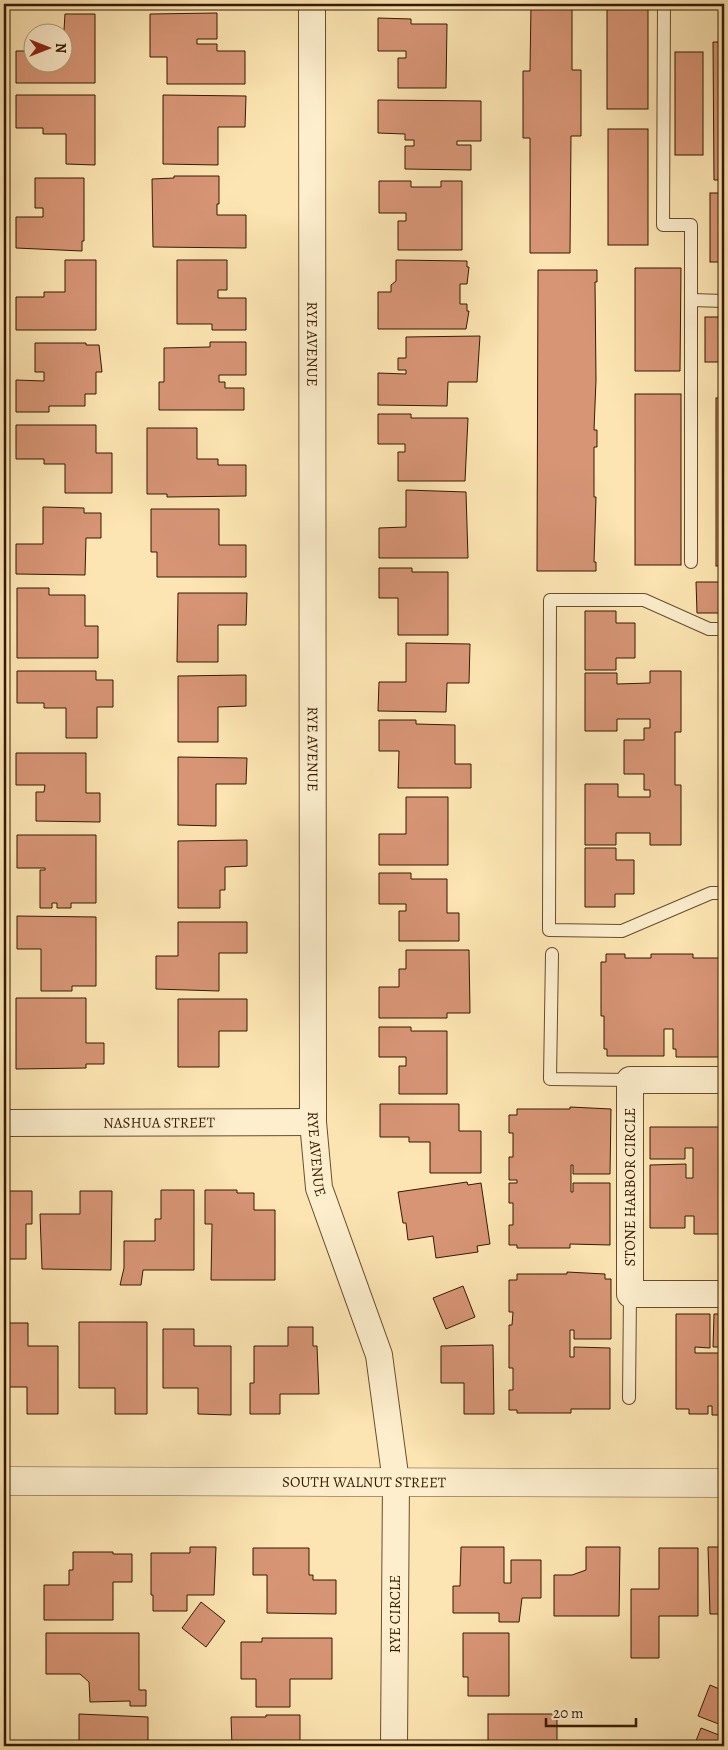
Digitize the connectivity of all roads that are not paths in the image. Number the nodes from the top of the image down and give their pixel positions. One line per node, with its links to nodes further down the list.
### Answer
1 (312, 4): 11 (street, RYE AVENUE)
2 (664, 4): 3 (lane)
3 (691, 300): 4 (lane); 5 (lane)
4 (724, 301)
5 (691, 562)
6 (724, 629): 7 (lane)
7 (724, 893)
8 (552, 954): 9 (lane)
9 (630, 1080): 10 (street); 13 (street, STONE HARBOR CIRCLE)
10 (724, 1080)
11 (314, 1122): 12 (street, NASHUA STREET); 17 (street, RYE AVENUE)
12 (4, 1123)
13 (630, 1294): 14 (street); 15 (lane)
14 (724, 1294)
15 (629, 1398)
16 (4, 1481): 17 (street, SOUTH WALNUT STREET)
17 (396, 1482): 18 (street, SOUTH WALNUT STREET); 19 (street, RYE CIRCLE)
18 (724, 1483)
19 (394, 1746)

